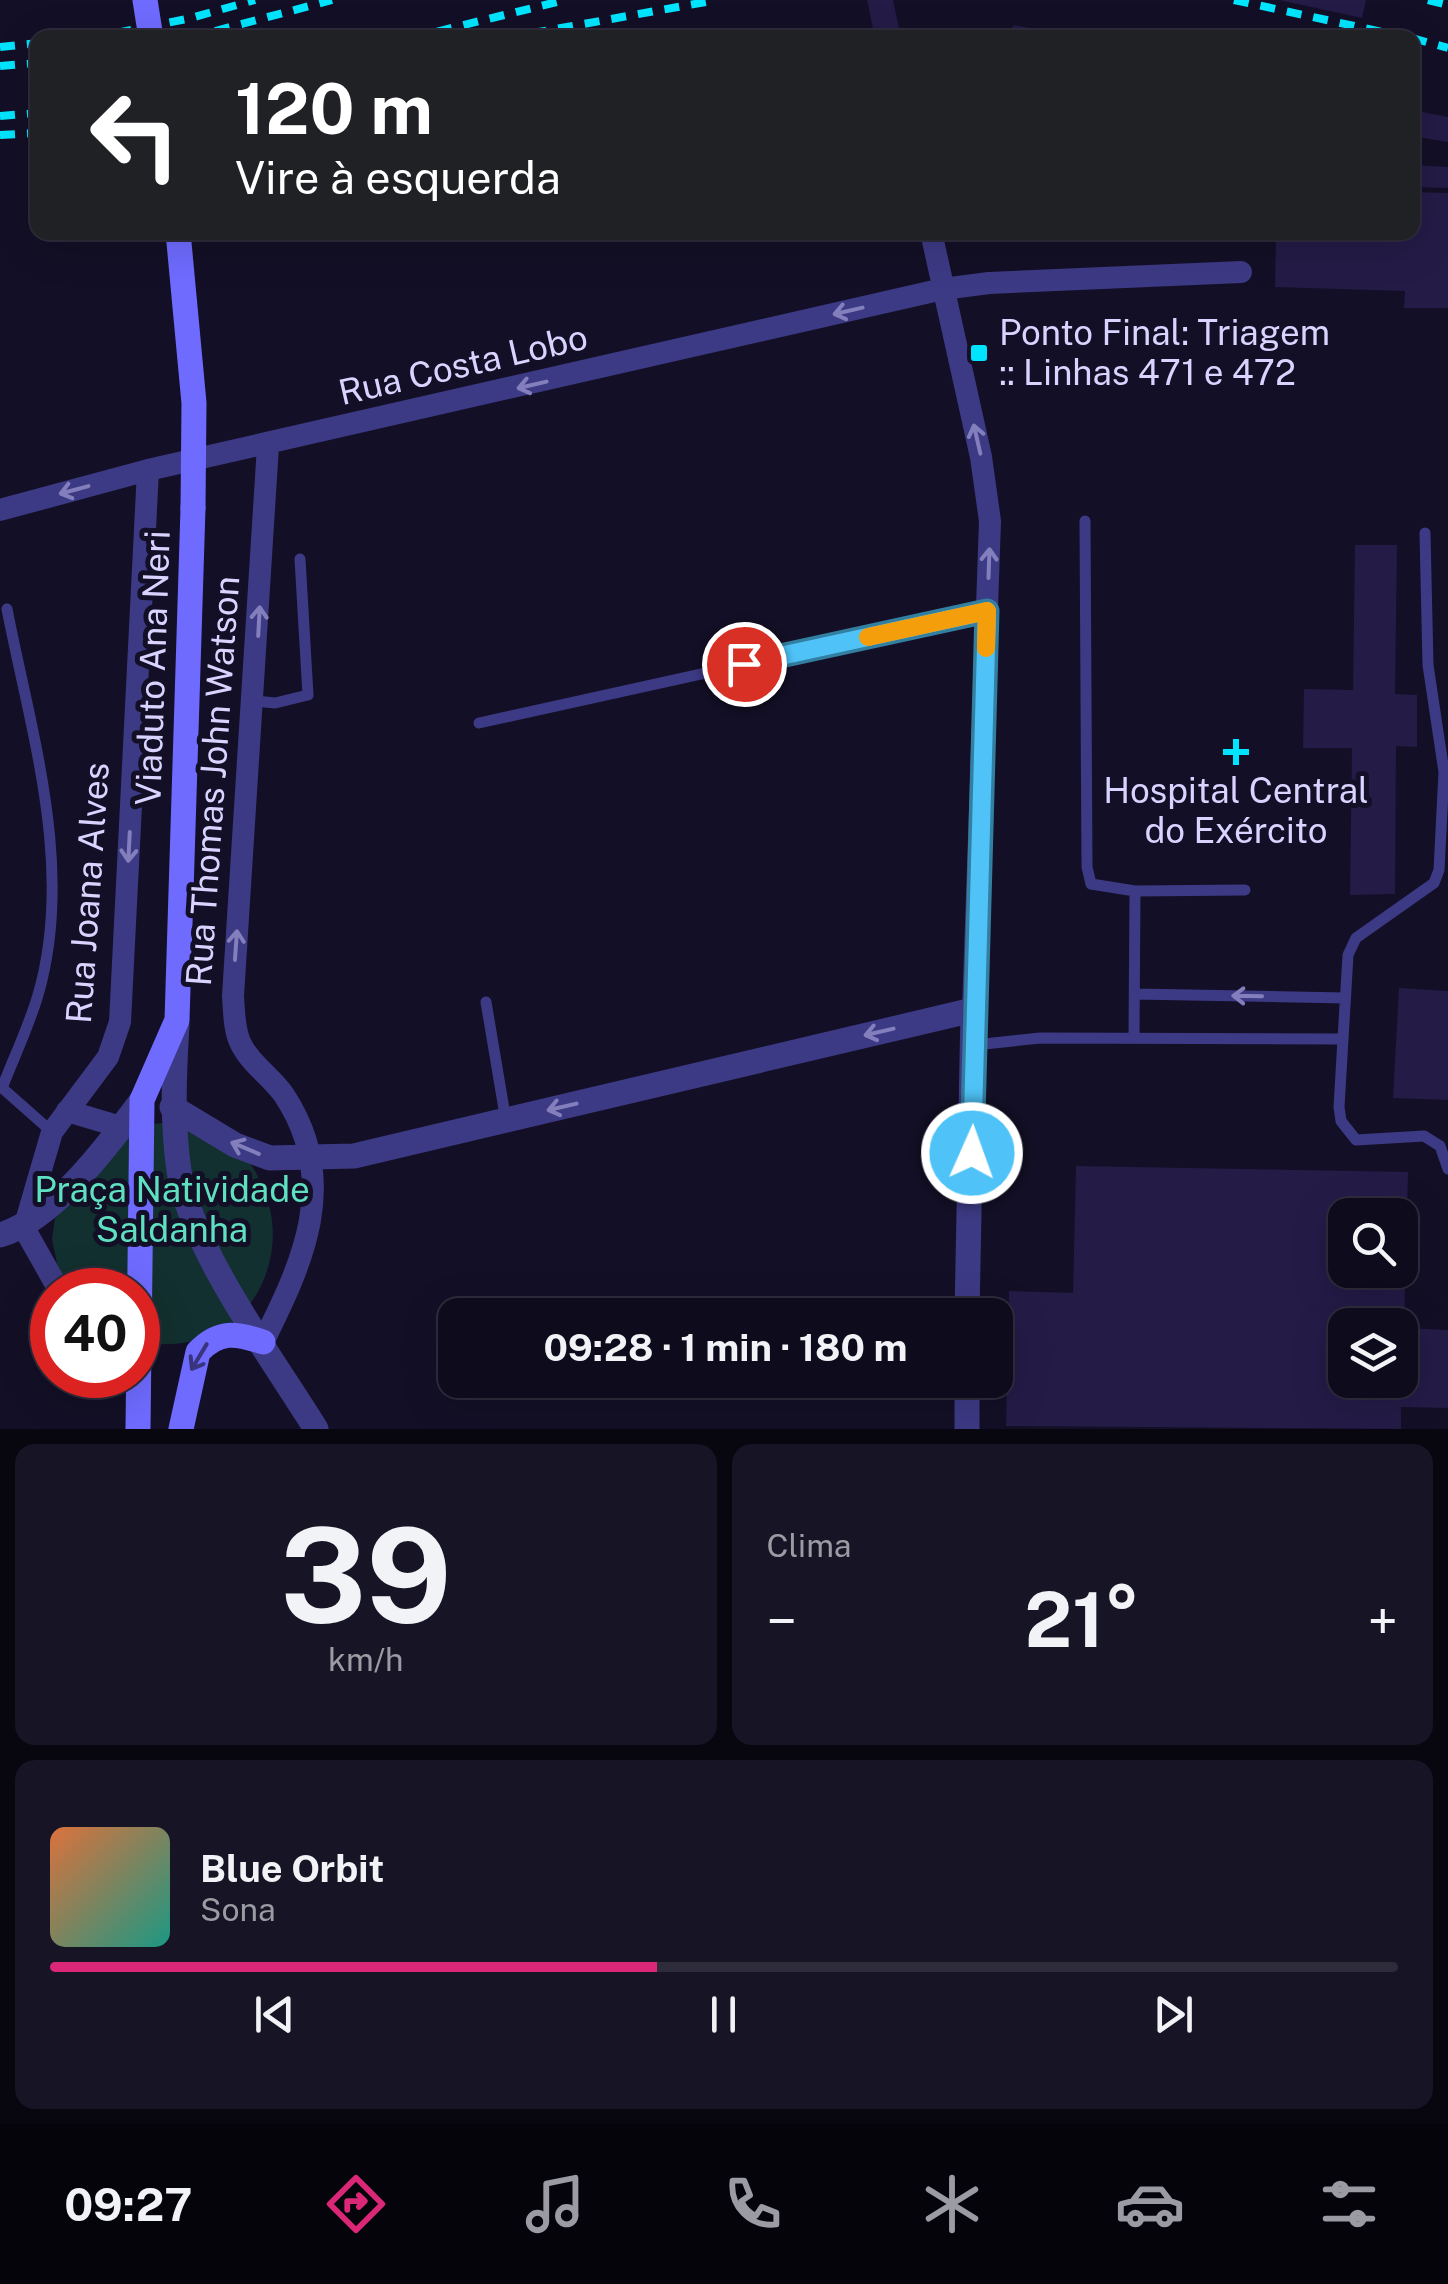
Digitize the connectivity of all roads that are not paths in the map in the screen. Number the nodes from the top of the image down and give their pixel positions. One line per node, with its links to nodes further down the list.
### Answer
1 (145, 0): 2 (main road, bridge)
2 (150, 30)
3 (179, 240): 23 (main road, Viaduto Ana Neri, bridge)
4 (933, 240): 6 (street)
5 (1241, 272): 6 (street, Rua Costa Lobo)
6 (943, 290): 7 (street, Rua Costa Lobo, one-way to 7); 14 (street, one-way to 6)
7 (268, 446): 8 (street, Rua Costa Lobo); 15 (street, Rua Thomas John Watson, one-way to 7)
8 (148, 470): 9 (street, Rua Costa Lobo, one-way to 9); 30 (street, Rua Joana Alves, one-way to 30)
9 (0, 510)
10 (1086, 521): 18 (lane)
11 (1425, 533): 20 (lane)
12 (300, 558): 15 (lane)
13 (7, 608): 27 (lane)
14 (987, 611): 16 (lane); 22 (street)
15 (254, 701): 34 (street, Rua Thomas John Watson, one-way to 15)
16 (479, 724)
17 (1245, 890): 18 (lane)
18 (1135, 891): 19 (lane)
19 (1134, 994): 20 (lane, one-way to 19); 24 (lane)
20 (1345, 998): 25 (lane)
21 (486, 1002): 31 (lane)
22 (974, 1010): 26 (street); 31 (street, one-way to 31)
23 (178, 1020): 28 (main road); 29 (street, Viaduto Ana Neri)
24 (1134, 1038): 25 (lane); 26 (lane)
25 (1343, 1040): 35 (lane)
26 (975, 1044): 39 (street)
27 (1, 1087): 33 (lane)
28 (142, 1100): 32 (street); 38 (main road)
29 (172, 1107): 34 (street, one-way to 29); 40 (street)
30 (67, 1111): 32 (street); 33 (street, Rua Joana Alves)
31 (506, 1120): 34 (street)
32 (121, 1127): 36 (street)
33 (52, 1132): 36 (street, Rua Joana Alves)
34 (310, 1159): 40 (street)
35 (1448, 1169)
36 (12, 1232): 37 (street)
37 (41, 1268)
38 (139, 1268)
39 (968, 1298)
40 (263, 1342): 44 (main road, one-way to 44); 45 (street)
41 (138, 1398): 43 (main road)
42 (967, 1398): 46 (street)
43 (138, 1429)
44 (181, 1429)
45 (316, 1429)
46 (967, 1429)

